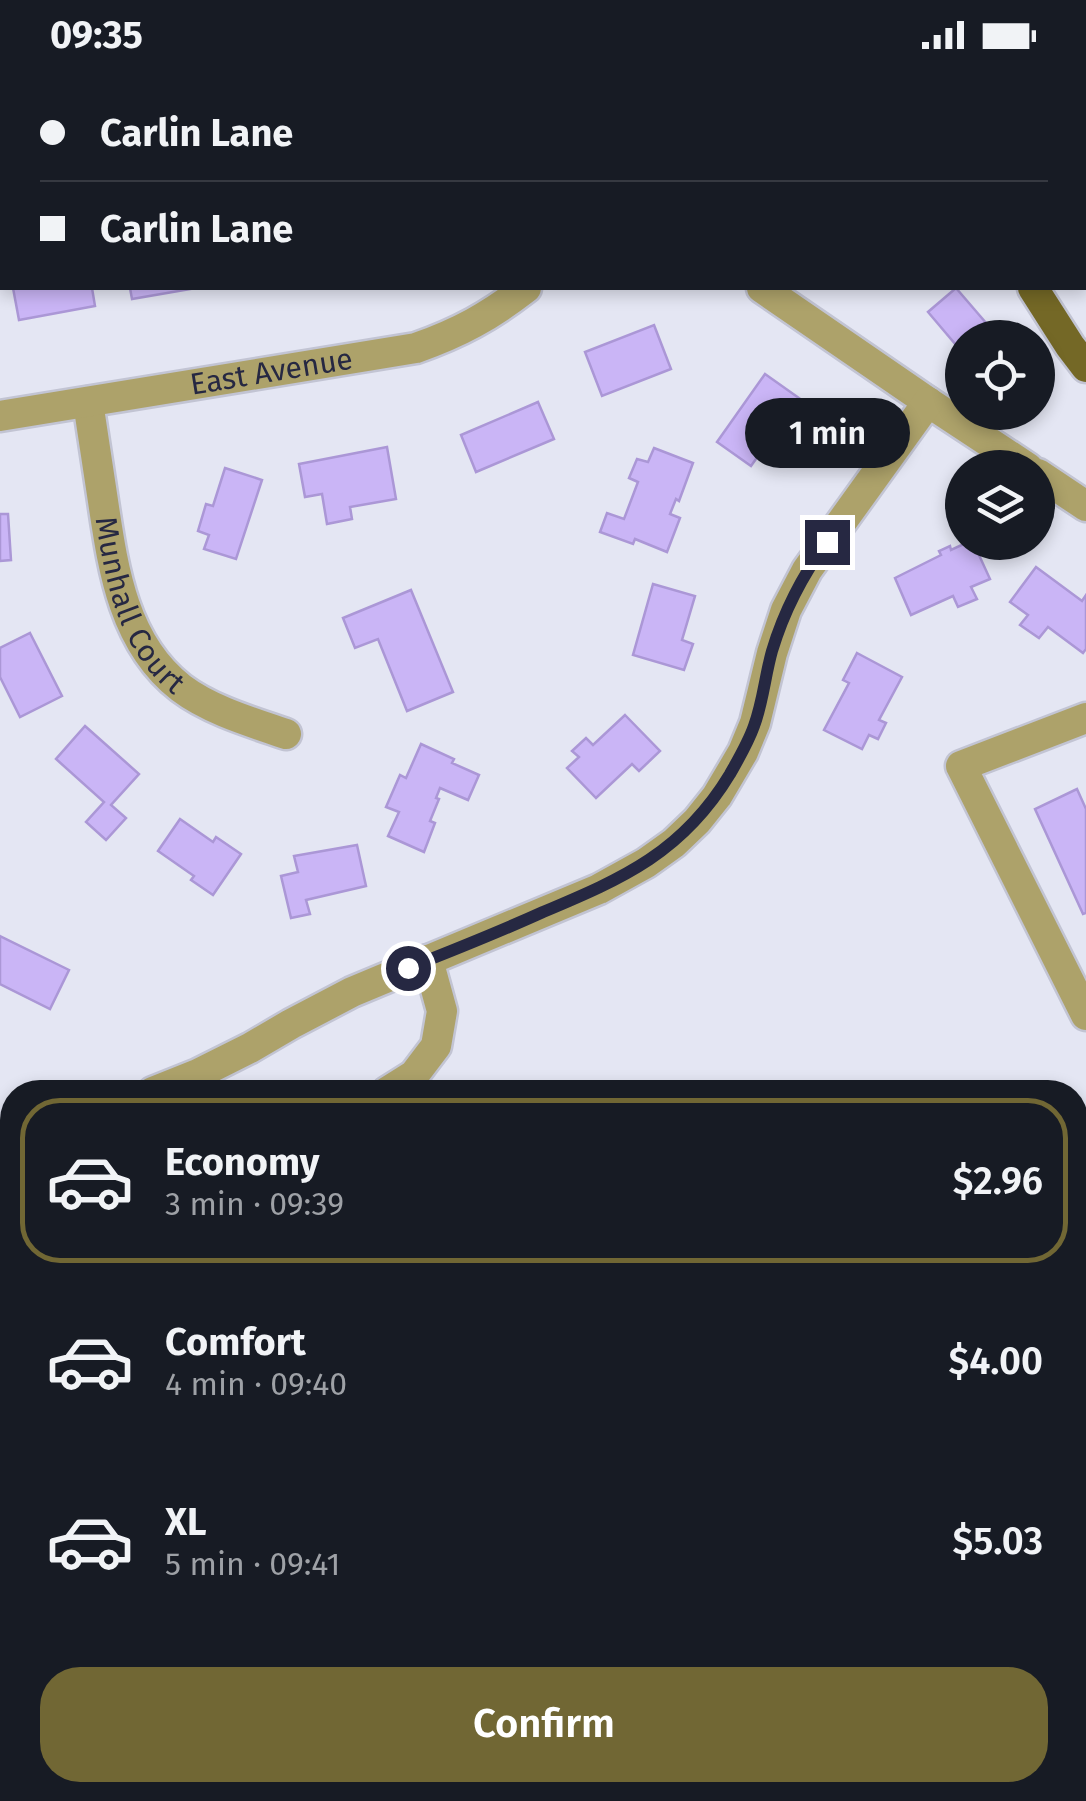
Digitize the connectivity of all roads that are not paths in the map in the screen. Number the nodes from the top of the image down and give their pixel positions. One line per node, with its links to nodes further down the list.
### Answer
1 (523, 290): 5 (street, East Avenue)
2 (765, 290): 6 (street)
3 (1034, 290): 4 (main road)
4 (1086, 367)
5 (88, 402): 7 (street, East Avenue); 12 (street, Munhall Court)
6 (928, 402): 8 (street); 13 (street)
7 (0, 416)
8 (1001, 450)
9 (1055, 485): 10 (street)
10 (1086, 506)
11 (1086, 718): 14 (street)
12 (286, 734)
13 (428, 960): 16 (street); 17 (street)
14 (1078, 983): 15 (street)
15 (1086, 1015)
16 (212, 1080)
17 (406, 1080)

